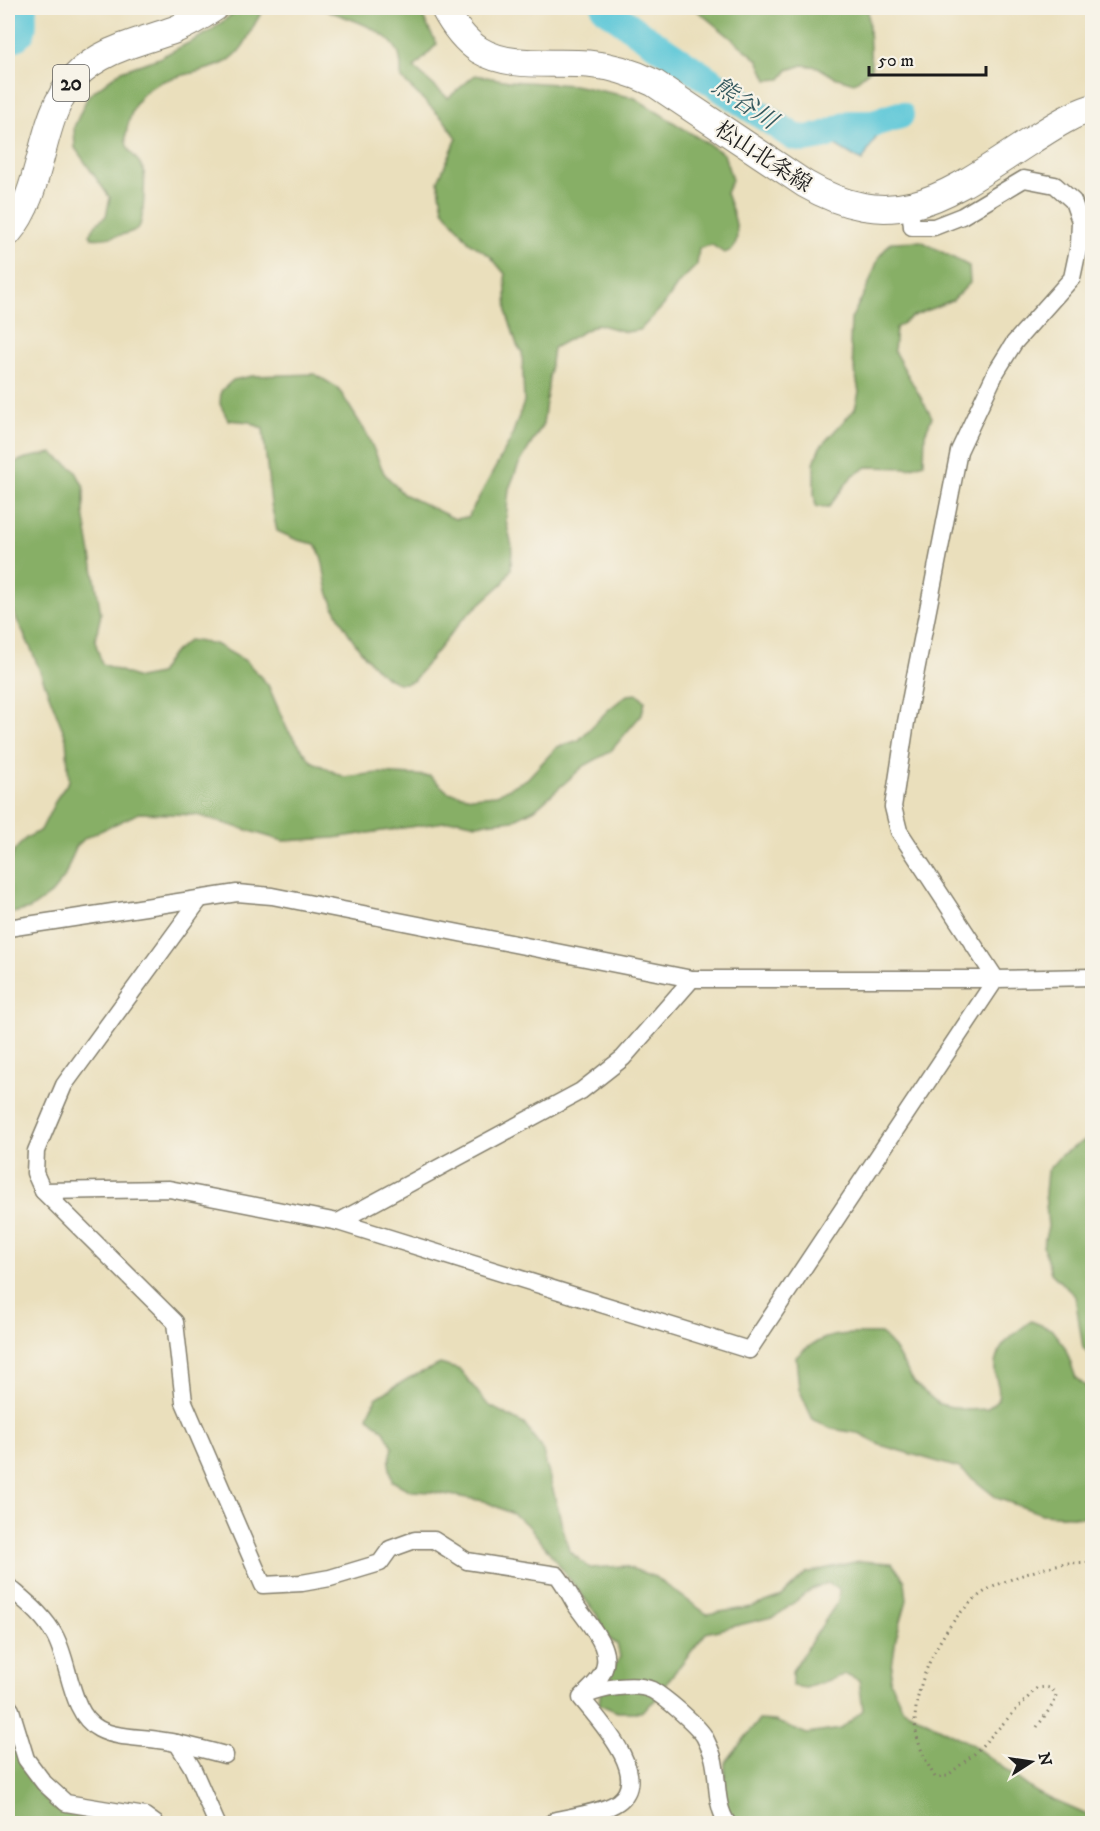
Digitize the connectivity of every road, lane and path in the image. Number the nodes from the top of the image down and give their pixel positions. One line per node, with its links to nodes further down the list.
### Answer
1 (214, 8): 5 (main road, 20)
2 (444, 8): 4 (main road, 松山北条線)
3 (1092, 108): 4 (main road, 松山北条線)
4 (910, 207): 10 (street)
5 (8, 233)
6 (200, 900): 7 (street); 9 (street); 11 (street)
7 (8, 927)
8 (1092, 976): 10 (street)
9 (692, 979): 10 (street); 12 (street)
10 (996, 979): 12 (street)
11 (43, 1191): 12 (street); 15 (street)
12 (338, 1222)
13 (1092, 1562): 17 (path)
14 (8, 1586): 18 (street)
15 (582, 1698): 22 (street); 23 (street)
16 (8, 1706): 20 (street)
17 (1037, 1727)
18 (177, 1743): 19 (street); 21 (street)
19 (225, 1755)
20 (156, 1824)
21 (217, 1824)
22 (551, 1824)
23 (728, 1824)

